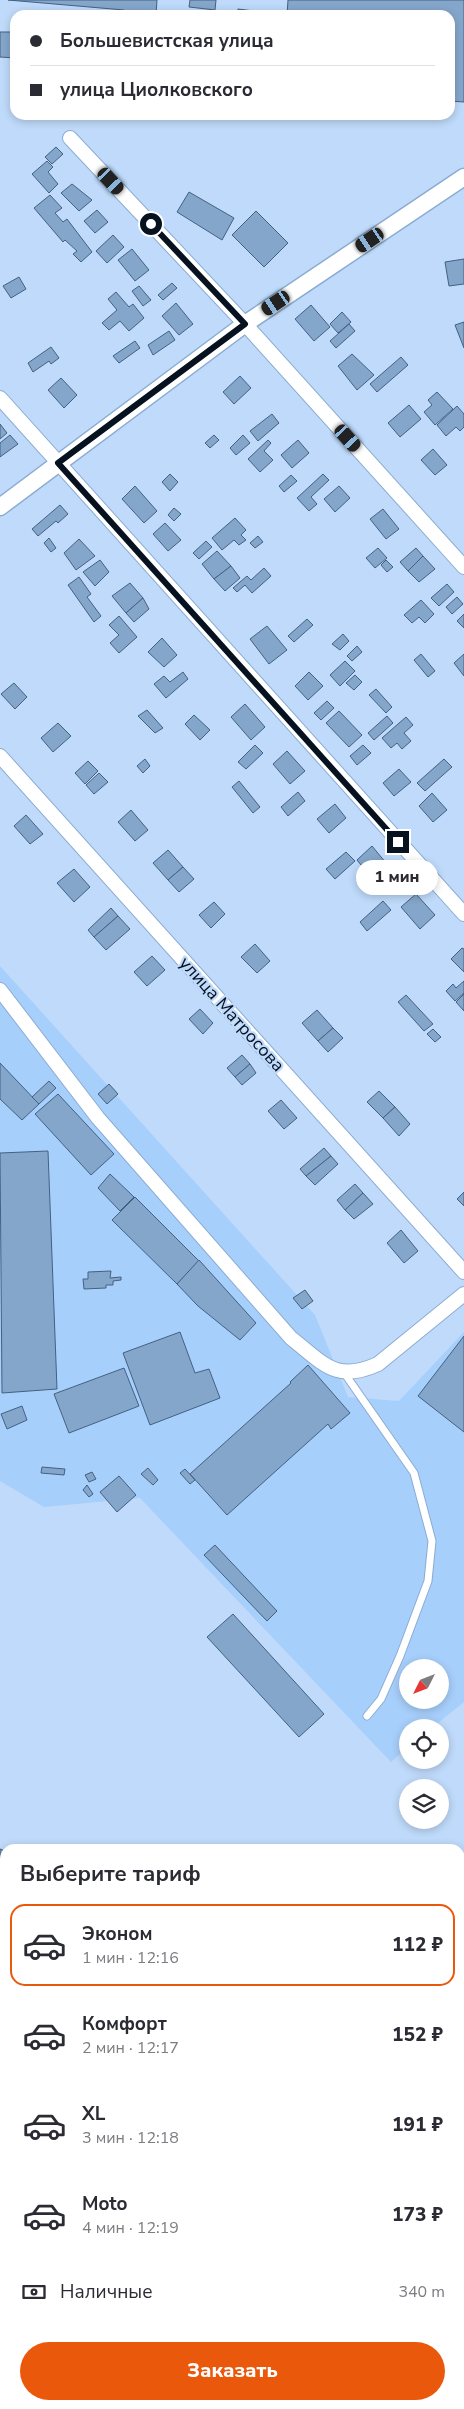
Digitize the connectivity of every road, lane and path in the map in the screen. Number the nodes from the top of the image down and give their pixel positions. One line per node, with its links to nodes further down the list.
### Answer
1 (70, 138): 3 (street)
2 (464, 177): 3 (street)
3 (245, 324): 5 (street); 7 (street)
4 (0, 398): 5 (street)
5 (58, 463): 6 (street); 9 (street)
6 (0, 507)
7 (464, 567)
8 (0, 756): 11 (street, улица Матросова)
9 (464, 914)
10 (0, 990): 13 (street)
11 (464, 1272)
12 (464, 1294): 13 (street)
13 (345, 1374): 14 (lane)
14 (367, 1716)

